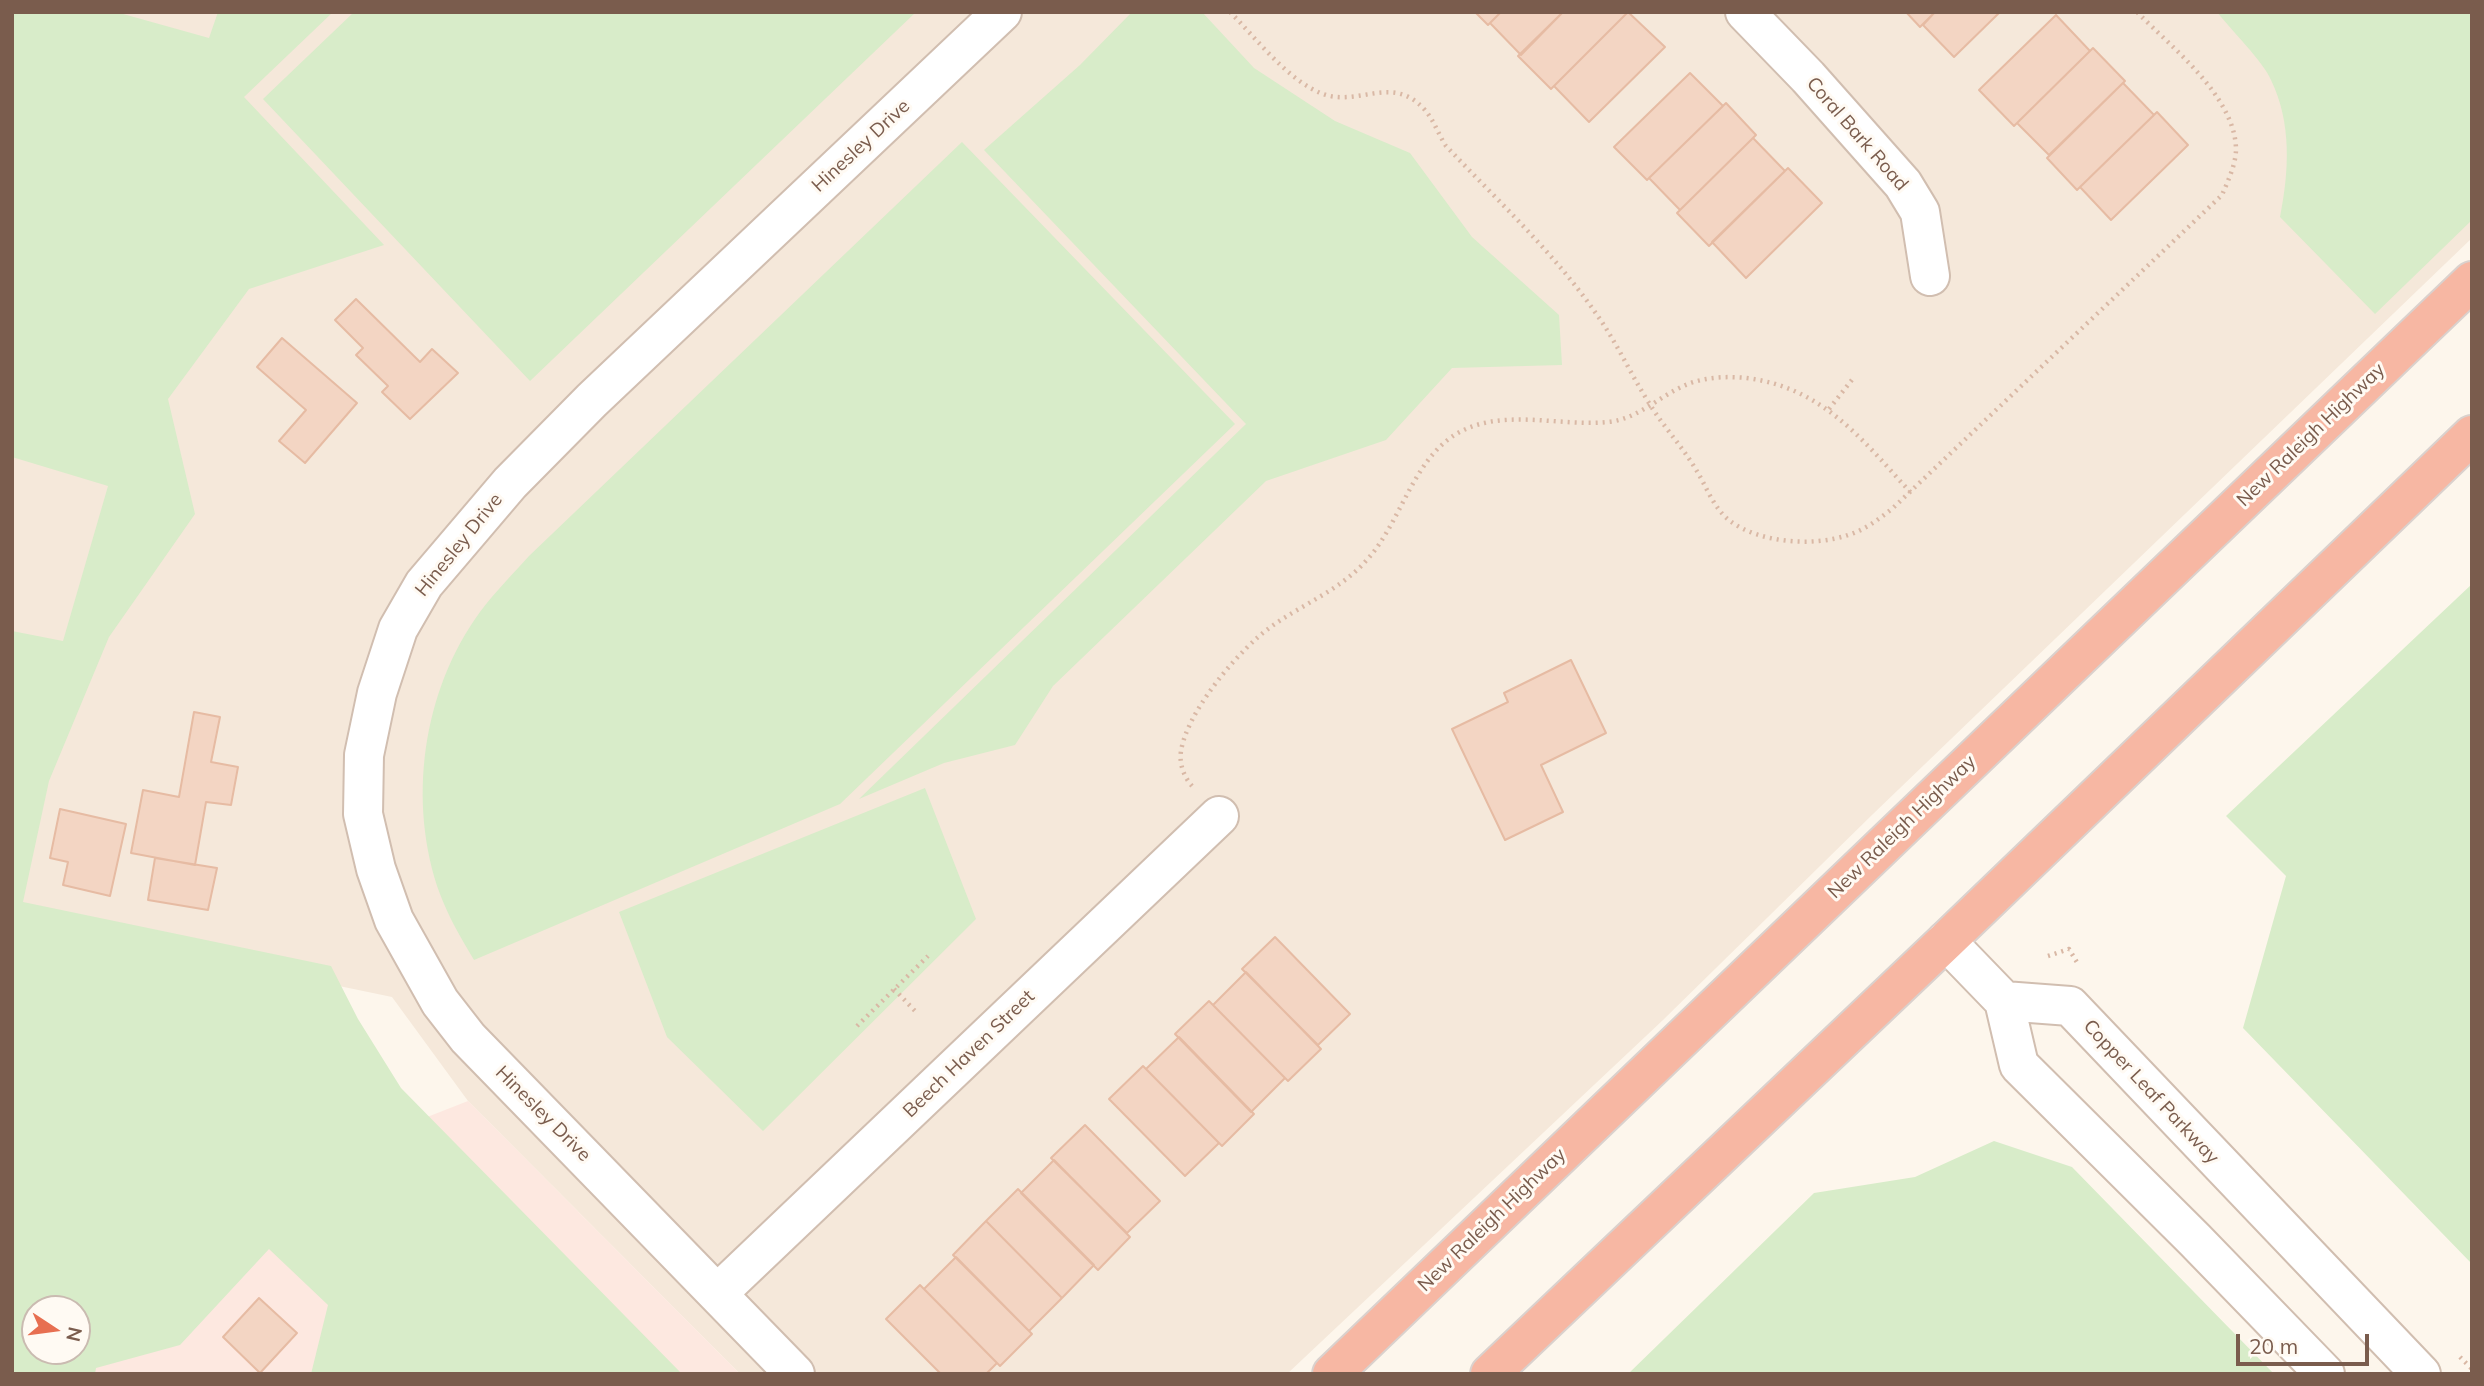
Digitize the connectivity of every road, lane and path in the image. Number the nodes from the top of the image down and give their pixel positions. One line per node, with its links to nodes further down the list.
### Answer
1 (1002, 12): 20 (street, Hinesley Drive)
2 (1230, 12): 8 (path)
3 (1745, 12): 5 (street, Coral Bark Road)
4 (2137, 12): 11 (path)
5 (1930, 276)
6 (2472, 282): 22 (highway, New Raleigh Highway)
7 (1855, 376): 9 (path)
8 (1650, 406): 9 (path); 11 (path); 12 (path)
9 (1829, 409): 11 (path)
10 (2472, 435): 14 (highway)
11 (1911, 493)
12 (1194, 789)
13 (1219, 816): 20 (street, Beech Haven Street)
14 (1946, 941): 17 (street); 23 (highway)
15 (928, 956): 16 (path)
16 (894, 989): 18 (path); 19 (path)
17 (2004, 1000): 24 (street); 25 (street, Copper Leaf Parkway)
18 (916, 1012)
19 (857, 1026)
20 (718, 1293): 21 (street, Hinesley Drive)
21 (795, 1374)
22 (1332, 1374)
23 (1490, 1374)
24 (2325, 1374)
25 (2421, 1374)

